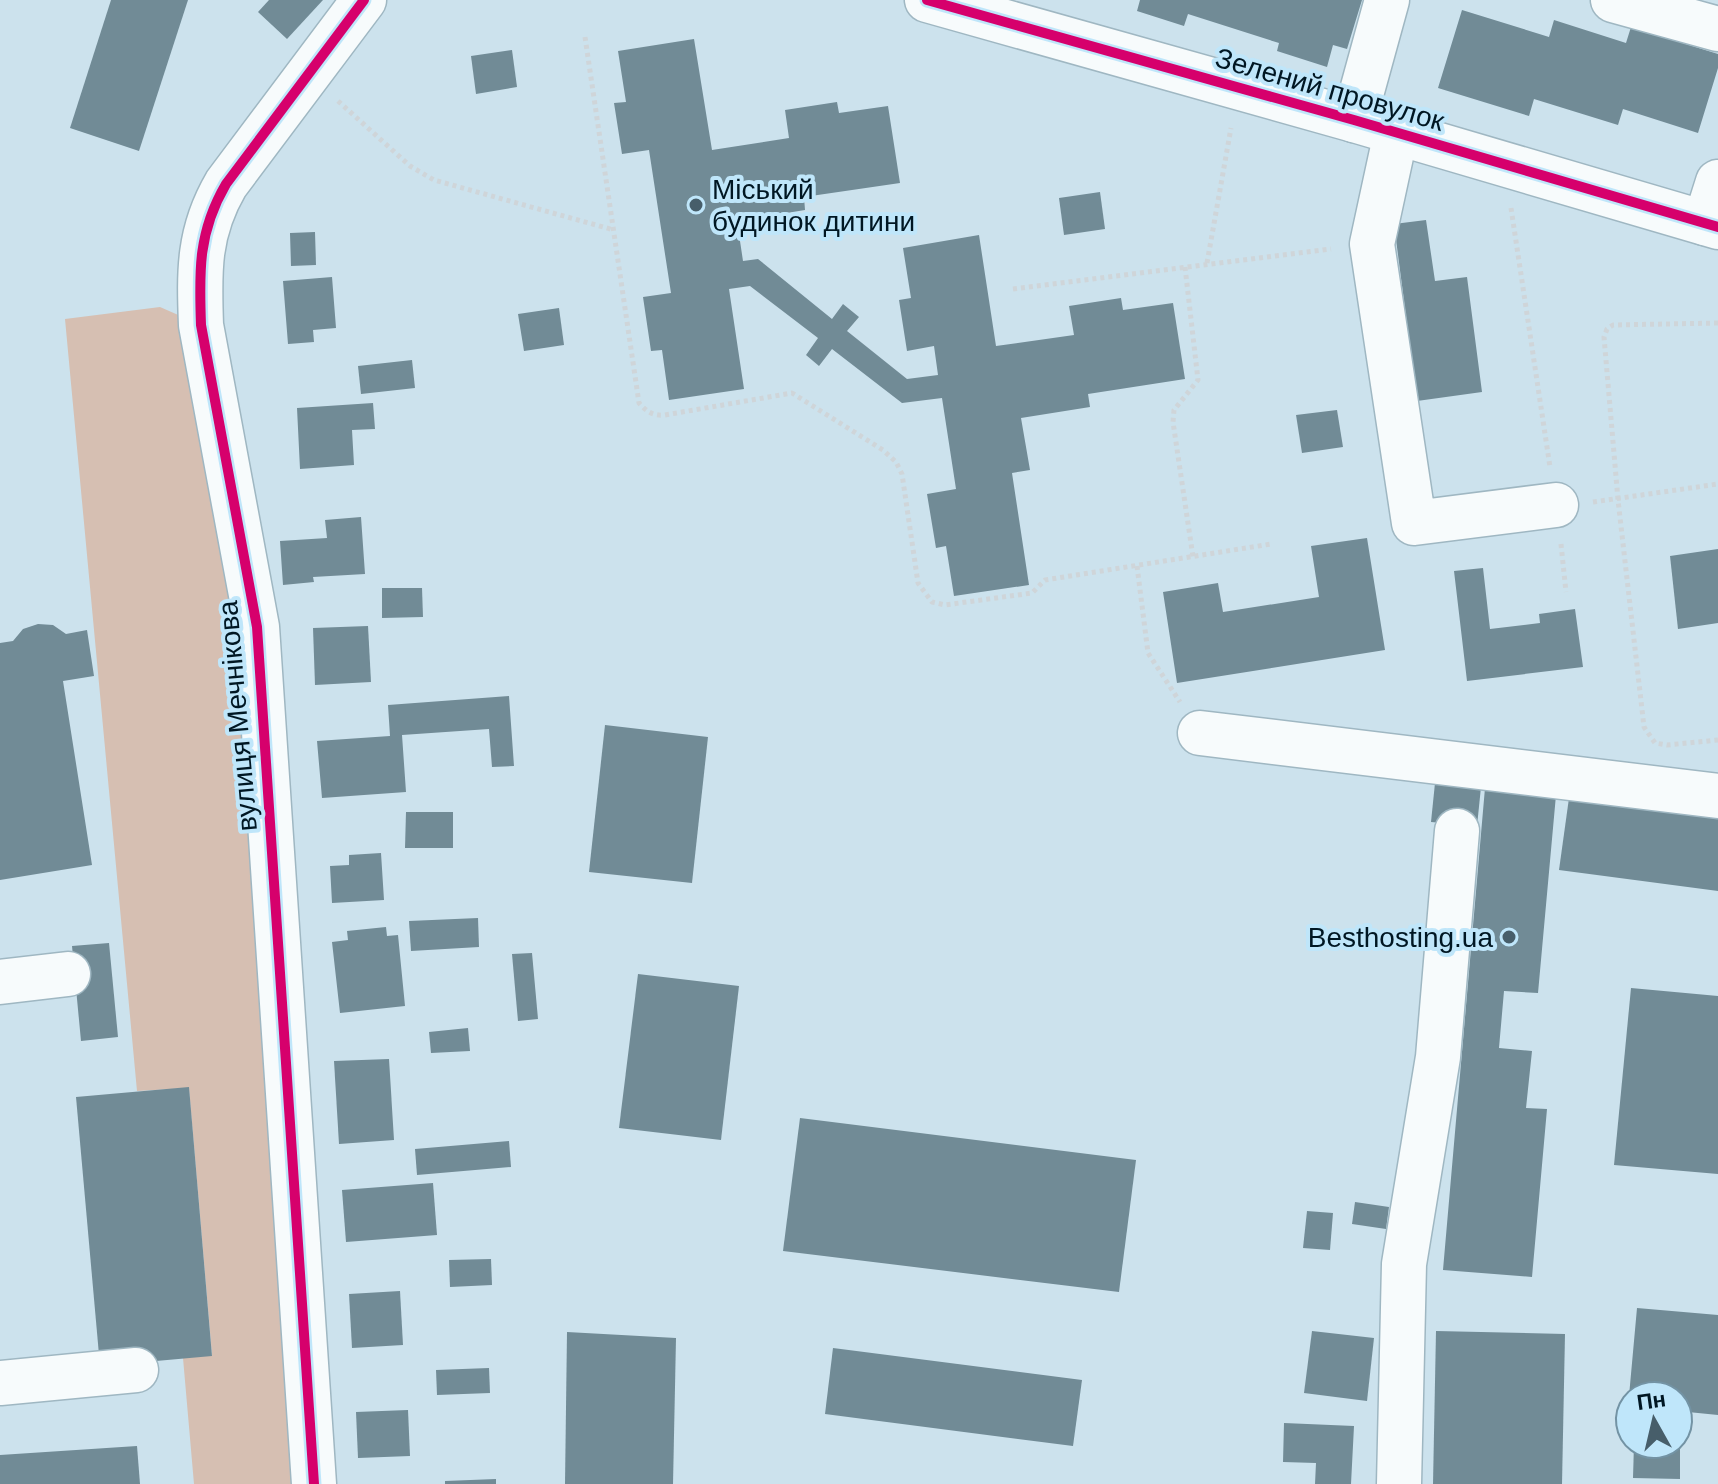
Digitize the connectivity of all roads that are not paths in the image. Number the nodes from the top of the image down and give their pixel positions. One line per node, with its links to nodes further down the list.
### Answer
1 (364, 0): 18 (street, вулиця Мечнікова)
2 (927, 0): 6 (street, Зелений провулок)
3 (1387, 0): 6 (street)
4 (1613, 0): 5 (street)
5 (1718, 29)
6 (1354, 120): 7 (street, Зелений провулок)
7 (1396, 133): 9 (street, Зелений провулок); 10 (street)
8 (1718, 182): 9 (street)
9 (1711, 225)
10 (1556, 505)
11 (1200, 733): 12 (street)
12 (1718, 796)
13 (1457, 831): 19 (street)
14 (68, 974): 15 (street)
15 (0, 982)
16 (136, 1370): 17 (street)
17 (0, 1383)
18 (314, 1484)
19 (1399, 1484)

